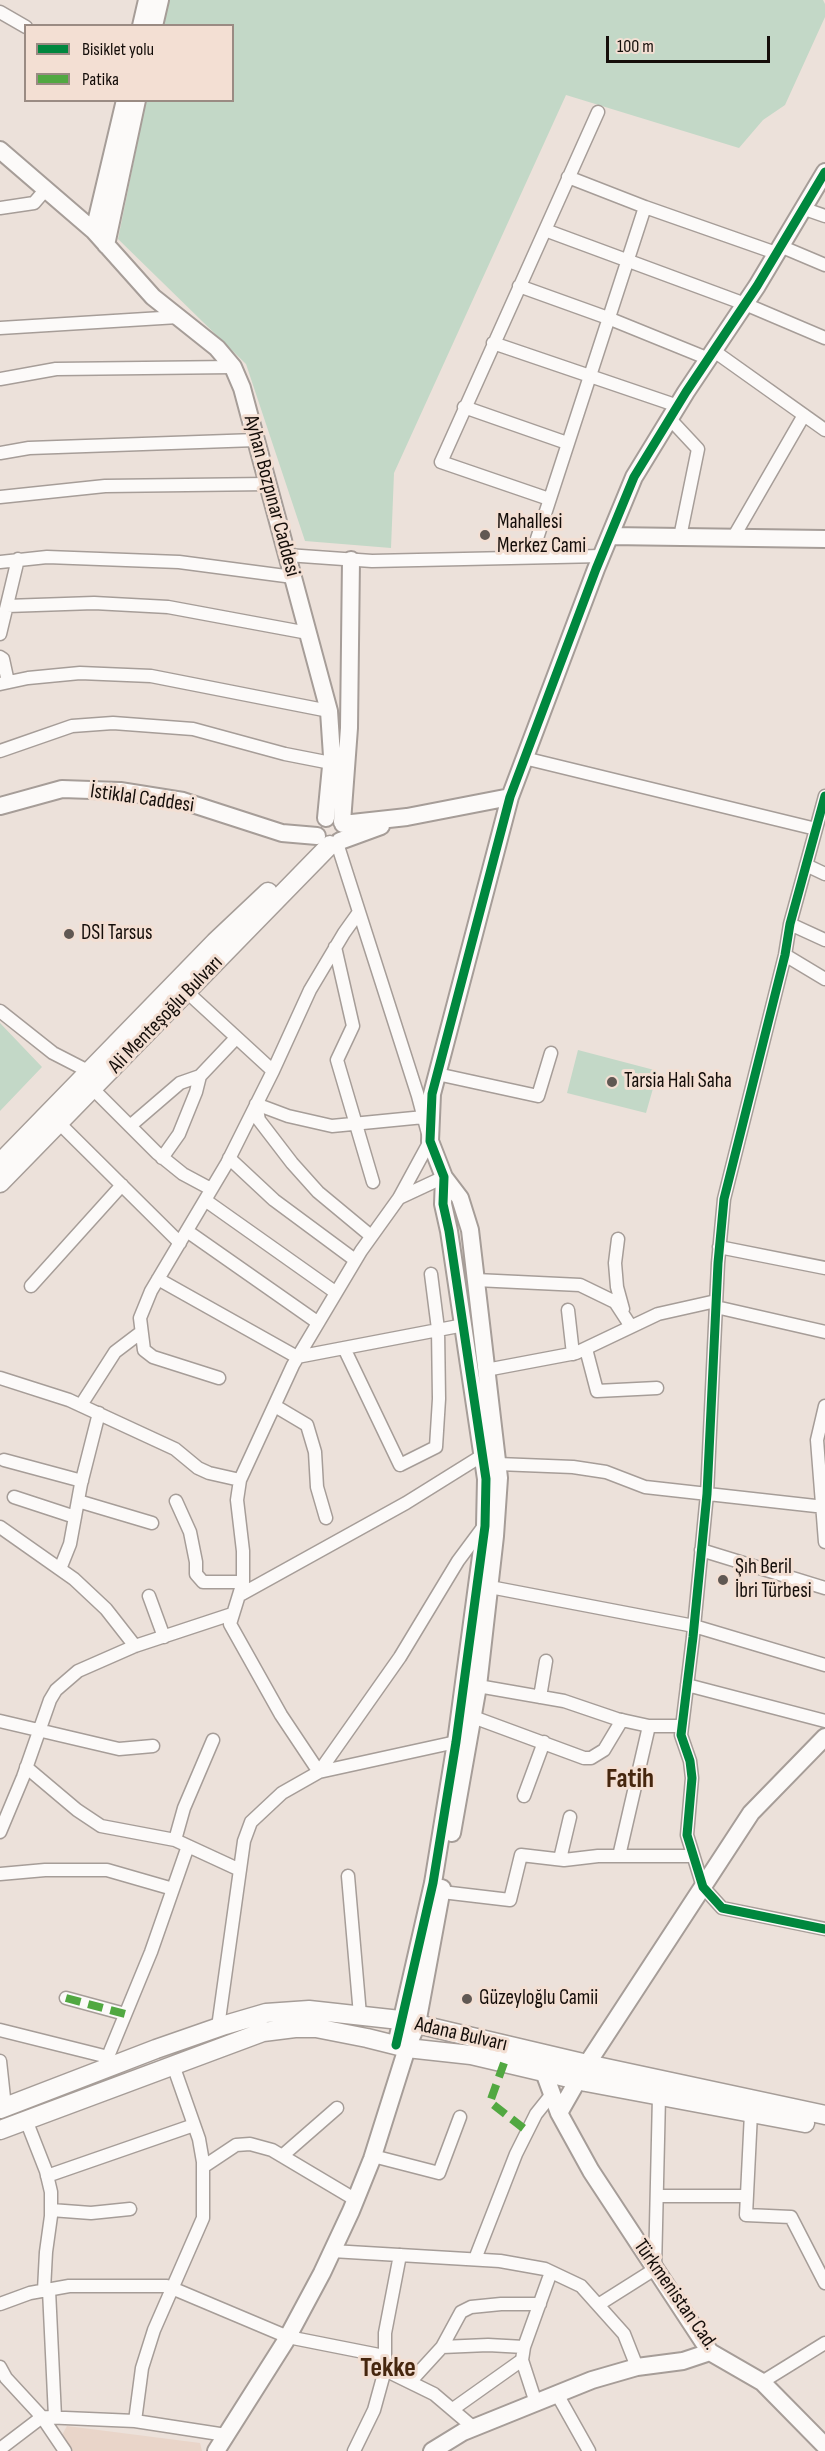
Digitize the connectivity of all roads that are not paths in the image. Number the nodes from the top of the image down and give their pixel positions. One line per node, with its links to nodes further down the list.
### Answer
1 (147, 0): 4 (street)
2 (160, 0): 5 (street)
3 (0, 12): 6 (street)
4 (141, 24)
5 (154, 24)
6 (24, 26)
7 (125, 102): 19 (street)
8 (137, 102): 20 (street)
9 (598, 112): 12 (street)
10 (0, 150): 13 (street, Ayhan Bozpınar Caddesi)
11 (825, 172): 16 (street)
12 (568, 177): 14 (street); 18 (street)
13 (46, 189): 15 (street); 19 (street, Ayhan Bozpınar Caddesi)
14 (645, 207): 21 (street); 22 (street)
15 (0, 208)
16 (802, 208): 17 (street); 21 (street)
17 (825, 216)
18 (545, 230): 22 (street); 24 (street)
19 (94, 231): 20 (street, Ayhan Bozpınar Caddesi)
20 (106, 245): 26 (street, Ayhan Bozpınar Caddesi)
21 (778, 249): 23 (street); 25 (street)
22 (627, 260): 25 (street); 27 (street)
23 (825, 265)
24 (519, 286): 27 (street); 30 (street)
25 (745, 304): 29 (street); 31 (street)
26 (178, 317): 28 (street); 32 (street, Ayhan Bozpınar Caddesi)
27 (608, 318): 31 (street); 33 (street)
28 (0, 328)
29 (825, 338)
30 (493, 343): 33 (street); 35 (street)
31 (711, 355): 36 (street); 37 (street)
32 (233, 367): 34 (street); 39 (street, Ayhan Bozpınar Caddesi)
33 (588, 377): 36 (street); 40 (street)
34 (0, 379)
35 (464, 407): 40 (street); 44 (street)
36 (674, 413): 45 (street); 46 (street)
37 (804, 415): 38 (street); 47 (street)
38 (825, 430)
39 (256, 440): 41 (street); 42 (street, Ayhan Bozpınar Caddesi)
40 (567, 444): 44 (street)
41 (0, 453)
42 (268, 484): 43 (street); 49 (street, Ayhan Bozpınar Caddesi)
43 (0, 497)
44 (549, 499): 51 (street)
45 (610, 536): 46 (street); 50 (street)
46 (680, 537): 47 (street)
47 (733, 538): 48 (street)
48 (825, 539)
49 (287, 555): 53 (street); 55 (street, Ayhan Bozpınar Caddesi)
50 (602, 556): 51 (street); 65 (street)
51 (531, 558): 53 (street)
52 (18, 559): 54 (street); 55 (street); 56 (street)
53 (351, 560): 63 (street)
54 (0, 562)
55 (293, 577): 57 (street, Ayhan Bozpınar Caddesi)
56 (7, 606): 57 (street); 58 (street)
57 (308, 633): 62 (street, Ayhan Bozpınar Caddesi)
58 (0, 634)
59 (0, 646): 60 (street)
60 (2, 658): 61 (street)
61 (4, 683): 62 (street)
62 (328, 711): 63 (street); 66 (street, Ayhan Bozpınar Caddesi)
63 (349, 736): 72 (street)
64 (0, 751): 66 (street)
65 (524, 758): 67 (street); 73 (street)
66 (331, 763): 71 (street, Ayhan Bozpınar Caddesi)
67 (510, 797): 70 (street); 88 (street)
68 (824, 804): 73 (street)
69 (0, 806): 74 (street, İstiklal Caddesi)
70 (407, 817): 72 (street); 74 (street)
71 (326, 818): 72 (street); 74 (street)
72 (343, 823): 74 (street)
73 (816, 829): 75 (street)
74 (330, 841): 77 (street); 83 (main road, Ali Menteşoğlu Bulvarı); 90 (main road, Ali Menteşoğlu Bulvarı)
75 (806, 865): 76 (street); 78 (street)
76 (825, 874)
77 (359, 912): 80 (street); 92 (street)
78 (790, 924): 79 (street); 81 (street)
79 (825, 940)
80 (335, 947): 87 (street); 94 (street)
81 (785, 955): 82 (street); 110 (street)
82 (825, 979)
83 (187, 992): 85 (street); 90 (main road, Ali Menteşoğlu Bulvarı)
84 (0, 1011): 90 (street)
85 (236, 1038): 87 (street); 89 (street)
86 (551, 1053): 88 (street)
87 (273, 1071): 91 (street)
88 (437, 1074): 96 (street)
89 (200, 1076): 95 (street); 97 (street)
90 (92, 1081): 93 (main road, Ali Menteşoğlu Bulvarı); 95 (street); 99 (main road, Ali Menteşoğlu Bulvarı)
91 (256, 1104): 94 (street); 98 (street); 107 (street)
92 (424, 1117): 94 (street); 96 (street)
93 (60, 1124): 102 (main road, Ali Menteşoğlu Bulvarı); 103 (street)
94 (357, 1124): 101 (street)
95 (130, 1126): 97 (street)
96 (430, 1141): 100 (street); 105 (street)
97 (162, 1158): 104 (street)
98 (230, 1158): 104 (street); 111 (street)
99 (0, 1163)
100 (444, 1177): 105 (street); 115 (street); 121 (street)
101 (373, 1182)
102 (0, 1183)
103 (122, 1185): 109 (street); 116 (street)
104 (208, 1195): 106 (street); 117 (street)
105 (399, 1198): 107 (street)
106 (187, 1231): 109 (street); 120 (street)
107 (371, 1236): 111 (street)
108 (618, 1239): 122 (street)
109 (180, 1243): 114 (street)
110 (719, 1247): 112 (street); 118 (street)
111 (355, 1260): 117 (street)
112 (825, 1268)
113 (431, 1274): 123 (street)
114 (158, 1279): 125 (street); 129 (street)
115 (476, 1280): 122 (street); 130 (street)
116 (31, 1286)
117 (335, 1292): 120 (street)
118 (716, 1304): 122 (street); 124 (street); 144 (street)
119 (568, 1310): 128 (street)
120 (317, 1322): 129 (street)
121 (464, 1325): 123 (street); 139 (street)
122 (630, 1325): 127 (street)
123 (438, 1329): 126 (street); 126 (street)
124 (825, 1332)
125 (140, 1333): 131 (street); 134 (street)
126 (344, 1348): 129 (street)
127 (586, 1348): 128 (street); 133 (street)
128 (573, 1354): 130 (street)
129 (297, 1357): 135 (street)
130 (486, 1370): 141 (street)
131 (219, 1377)
132 (0, 1378): 134 (street)
133 (657, 1388)
134 (81, 1405): 137 (street)
135 (274, 1406): 142 (street); 150 (street)
136 (825, 1406): 138 (street)
137 (99, 1413): 142 (street); 143 (street)
138 (822, 1433): 148 (street)
139 (483, 1455): 152 (street); 160 (street)
140 (4, 1460): 143 (street)
141 (498, 1464): 144 (street); 158 (street)
142 (240, 1480): 157 (street)
143 (82, 1481): 146 (street)
144 (707, 1494): 148 (street); 155 (street)
145 (14, 1497): 149 (street)
146 (78, 1501): 149 (street); 151 (street)
147 (176, 1501): 157 (street)
148 (824, 1506): 154 (street)
149 (75, 1517): 156 (street)
150 (326, 1518)
151 (152, 1523)
152 (484, 1526): 180 (street); 184 (street)
153 (0, 1527): 156 (street)
154 (825, 1542)
155 (701, 1550): 159 (street); 163 (street)
156 (60, 1569): 165 (street)
157 (243, 1582): 160 (street)
158 (490, 1587): 163 (street); 169 (street)
159 (825, 1588)
160 (240, 1595): 162 (street)
161 (149, 1596): 164 (street)
162 (232, 1614): 164 (street); 184 (street)
163 (694, 1626): 167 (street); 168 (street)
164 (164, 1637): 165 (street)
165 (135, 1646): 177 (street)
166 (546, 1660): 170 (street)
167 (825, 1665)
168 (687, 1685): 174 (street); 176 (street)
169 (478, 1686): 170 (street); 171 (street)
170 (540, 1697): 172 (street)
171 (473, 1717): 181 (street); 198 (street)
172 (622, 1720): 175 (street); 181 (street)
173 (0, 1721): 177 (street)
174 (825, 1721)
175 (649, 1726): 176 (street); 190 (street)
176 (682, 1726): 191 (street)
177 (39, 1730): 182 (street); 183 (street)
178 (825, 1737): 196 (street)
179 (213, 1740): 188 (street)
180 (456, 1742): 184 (street); 203 (street)
181 (544, 1742): 185 (street)
182 (153, 1746)
183 (26, 1767): 187 (street); 188 (street)
184 (319, 1772): 193 (street)
185 (524, 1796)
186 (570, 1817): 192 (street)
187 (0, 1832)
188 (175, 1840): 189 (street)
189 (188, 1846): 193 (street); 197 (street)
190 (619, 1856): 191 (street); 192 (street)
191 (693, 1856): 196 (street)
192 (560, 1859): 198 (street)
193 (240, 1870): 204 (street)
194 (0, 1874): 197 (street)
195 (348, 1876): 202 (street)
196 (703, 1887): 199 (street); 211 (street)
197 (173, 1889): 201 (street)
198 (442, 1892): 203 (street)
199 (825, 1929)
200 (66, 1998): 201 (street)
201 (125, 2014): 208 (street)
202 (360, 2015): 203 (main road, Adana Bulvarı); 204 (main road, Adana Bulvarı)
203 (408, 2022): 206 (street); 211 (main road, Adana Bulvarı)
204 (218, 2028): 208 (main road, Adana Bulvarı)
205 (0, 2030): 208 (street)
206 (401, 2047): 209 (main road, Adana Bulvarı); 210 (main road, Adana Bulvarı); 226 (street)
207 (0, 2061): 212 (street)
208 (105, 2064): 215 (main road, Adana Bulvarı)
209 (173, 2065): 221 (main road, Adana Bulvarı); 222 (street)
210 (544, 2072): 211 (main road, Adana Bulvarı); 213 (street, Türkmenistan Cad.)
211 (583, 2072): 214 (main road, Adana Bulvarı); 217 (street); 219 (main road, Adana Bulvarı)
212 (1, 2074): 215 (street)
213 (552, 2094): 217 (street, Türkmenistan Cad.); 236 (street)
214 (659, 2096): 218 (main road, Adana Bulvarı); 229 (street)
215 (2, 2108)
216 (337, 2108): 225 (street)
217 (559, 2113): 237 (street, Türkmenistan Cad.)
218 (751, 2113): 223 (main road, Adana Bulvarı); 230 (street)
219 (825, 2115)
220 (460, 2117): 226 (street)
221 (26, 2121): 224 (main road, Adana Bulvarı); 228 (street)
222 (194, 2125): 227 (street); 228 (street)
223 (825, 2127)
224 (0, 2130)
225 (282, 2156): 227 (street); 231 (street)
226 (373, 2156): 231 (street)
227 (202, 2167): 240 (street)
228 (47, 2176): 232 (street)
229 (657, 2196): 230 (street); 237 (street)
230 (747, 2196): 239 (street)
231 (356, 2200): 234 (street)
232 (51, 2210): 233 (street); 241 (street)
233 (130, 2210)
234 (332, 2251): 235 (street); 245 (street)
235 (400, 2255): 236 (street); 250 (street)
236 (475, 2259): 238 (street)
237 (655, 2269): 244 (street); 249 (street, Türkmenistan Cad.)
238 (551, 2272): 243 (street); 244 (street)
239 (825, 2283)
240 (172, 2288): 241 (street); 245 (street); 261 (street)
241 (46, 2290): 242 (street); 260 (street)
242 (0, 2304)
243 (540, 2304): 247 (street); 248 (street)
244 (598, 2306): 253 (street)
245 (288, 2337): 250 (street); 263 (street)
246 (825, 2343): 256 (street)
247 (442, 2347): 248 (street); 255 (street)
248 (525, 2347): 251 (street)
249 (710, 2352): 253 (street); 256 (street, Türkmenistan Cad.)
250 (384, 2356): 254 (street)
251 (522, 2360): 258 (street); 259 (street)
252 (0, 2367): 260 (street)
253 (638, 2367): 257 (street)
254 (385, 2370): 255 (street); 268 (street)
255 (410, 2382): 259 (street)
256 (762, 2382): 264 (street, Türkmenistan Cad.)
257 (557, 2394): 258 (street); 270 (street)
258 (536, 2403): 262 (street)
259 (453, 2409): 262 (street)
260 (49, 2417): 261 (street); 265 (street); 266 (street)
261 (135, 2421): 263 (street)
262 (474, 2428): 269 (street)
263 (226, 2435): 267 (street)
264 (825, 2446)
265 (0, 2449)
266 (65, 2451)
267 (216, 2451)
268 (354, 2451)
269 (432, 2451)
270 (589, 2451)

